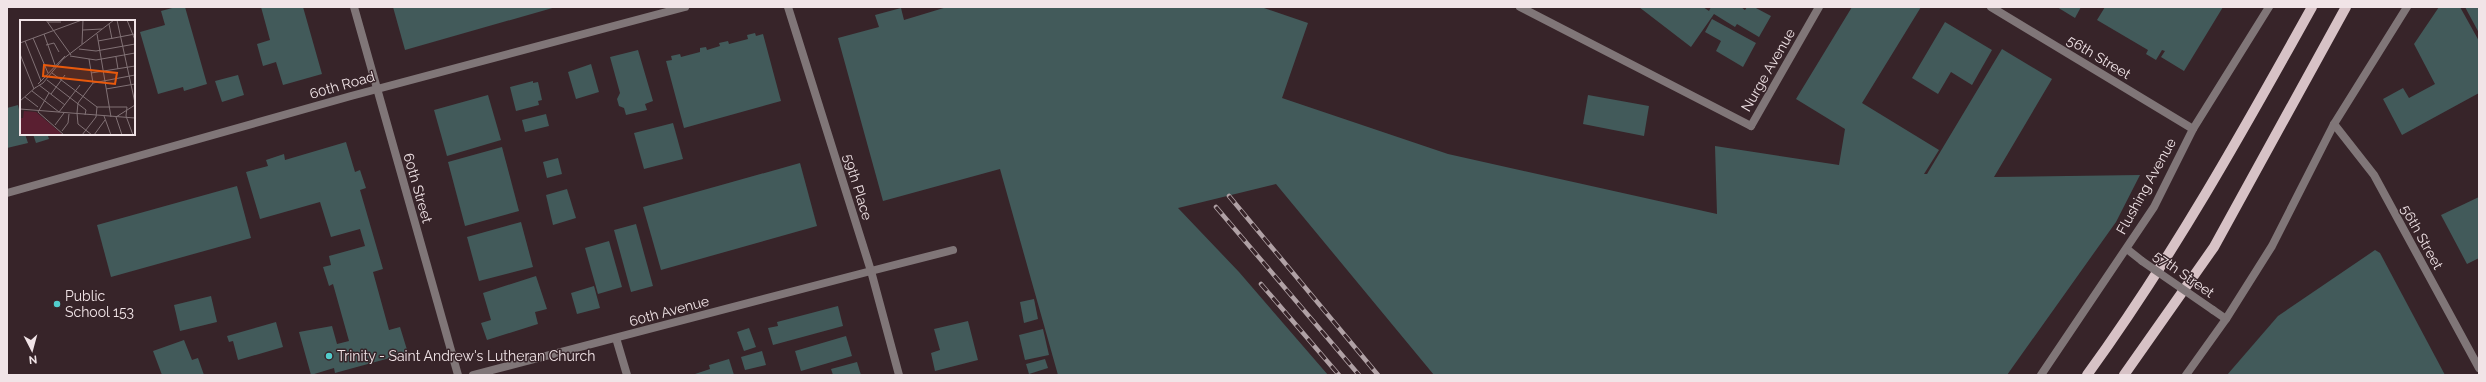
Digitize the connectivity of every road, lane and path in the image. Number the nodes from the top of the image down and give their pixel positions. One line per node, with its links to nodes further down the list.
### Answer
1 (354, 7): 11 (street, 60th Street)
2 (685, 7): 11 (street, 60th Road)
3 (788, 7): 17 (street, 59th Place)
4 (1520, 7): 5 (street, Nurge Avenue)
5 (1819, 7)
6 (1991, 7): 13 (street, 56th Street)
7 (2269, 7): 13 (street, Flushing Avenue)
8 (2312, 7): 26 (main road)
9 (2346, 7): 27 (main road)
10 (2407, 7): 12 (street)
11 (377, 89): 14 (street, 60th Road); 21 (street, 60th Street)
12 (2334, 124): 18 (street); 20 (street, 56th Street)
13 (2193, 129): 15 (street, Flushing Avenue)
14 (7, 193)
15 (2126, 249): 18 (street, 57th Street, bridge); 25 (street, Flushing Avenue)
16 (953, 250): 17 (street, 60th Avenue)
17 (871, 271): 19 (street, 60th Avenue); 24 (street, 59th Place)
18 (2226, 319): 28 (street)
19 (616, 338): 22 (street, 60th Avenue); 23 (street)
20 (2479, 368)
21 (458, 375)
22 (473, 375)
23 (627, 375)
24 (899, 375)
25 (2041, 375)
26 (2087, 375)
27 (2124, 375)
28 (2186, 375)

